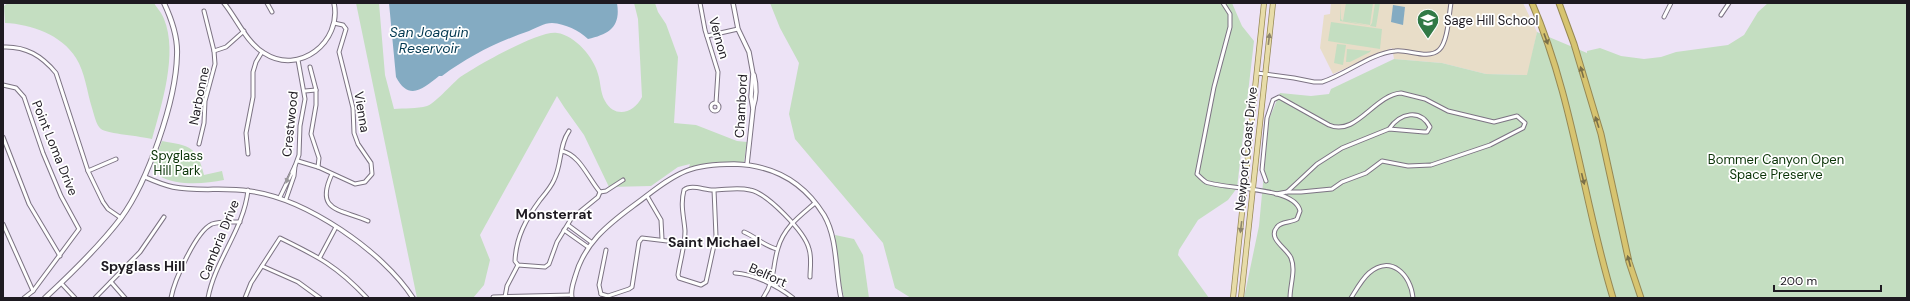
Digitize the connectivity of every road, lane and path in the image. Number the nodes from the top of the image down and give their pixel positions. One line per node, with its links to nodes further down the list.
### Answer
1 (164, 3): 51 (main road)
2 (224, 3): 21 (street)
3 (267, 3): 16 (street)
4 (334, 3): 19 (street)
5 (700, 3): 22 (street, Vernon)
6 (733, 3): 20 (street, Chambord)
7 (1223, 3): 54 (street)
8 (1264, 3): 28 (main road, Newport Coast Drive)
9 (1273, 3): 30 (main road, Newport Coast Drive, one-way to 9)
10 (1451, 3): 30 (street)
11 (1532, 3): 117 (highway, one-way to 117)
12 (1559, 3): 118 (highway, one-way to 12)
13 (1671, 3): 18 (street)
14 (1729, 3): 17 (street)
15 (204, 11): 24 (street, Narbonne)
16 (272, 12)
17 (1721, 15)
18 (1664, 17)
19 (334, 23): 26 (street); 50 (street, Vienna)
20 (738, 29): 22 (street); 29 (street, Chambord)
21 (244, 31): 24 (street, Narbonne); 25 (street)
22 (707, 36): 36 (street, Vernon)
23 (3, 47): 49 (street)
24 (214, 51): 41 (street, Narbonne)
25 (262, 52): 26 (street); 43 (street)
26 (298, 60): 35 (street, Crestwood)
27 (310, 67): 34 (street)
28 (1257, 73): 30 (street); 54 (main road, Newport Coast Drive)
29 (753, 74): 32 (street, Chambord); 33 (street)
30 (1265, 75): 55 (main road, Newport Coast Drive)
31 (3, 85): 83 (street, Point Loma Drive)
32 (751, 88): 33 (street); 37 (street, Chambord)
33 (756, 88): 37 (street)
34 (316, 90): 35 (street); 48 (street)
35 (305, 91): 45 (street, Crestwood)
36 (716, 103)
37 (753, 109): 46 (street, Chambord)
38 (1389, 128): 38 (street); 59 (street)
39 (569, 131): 42 (street)
40 (3, 137): 83 (street)
41 (199, 144)
42 (562, 151): 58 (street); 85 (street)
43 (248, 154)
44 (116, 159): 49 (street)
45 (298, 160): 47 (street, Crestwood); 48 (street, Vienna)
46 (747, 164): 61 (street); 64 (street)
47 (295, 166): 62 (street, Crestwood, one-way to 62); 63 (street, Crestwood)
48 (318, 167): 50 (street, Vienna)
49 (88, 171): 66 (street)
50 (332, 174): 67 (street)
51 (145, 177): 56 (street); 66 (main road)
52 (623, 180): 58 (street)
53 (1266, 181): 59 (street)
54 (1245, 189): 55 (street); 112 (main road, Newport Coast Drive, one-way to 112)
55 (1253, 189): 60 (street); 113 (main road, Newport Coast Drive)
56 (248, 190): 62 (street); 68 (street, Cambria Drive)
57 (714, 190): 69 (street); 79 (street); 79 (street)
58 (600, 192): 71 (street)
59 (1287, 192): 60 (street)
60 (1276, 194): 114 (street)
61 (647, 196): 77 (street); 78 (street)
62 (280, 197): 63 (street)
63 (286, 199): 72 (street)
64 (815, 203): 69 (street); 111 (street)
65 (164, 217): 89 (street)
66 (121, 218): 90 (main road)
67 (368, 221)
68 (240, 222): 102 (street); 103 (street, Cambria Drive)
69 (791, 223): 81 (street); 88 (street)
70 (3, 224): 92 (street)
71 (568, 225): 73 (street); 74 (street)
72 (336, 227): 84 (street); 107 (street)
73 (564, 230): 76 (street); 85 (street)
74 (577, 232): 76 (street); 78 (street)
75 (744, 232): 81 (street)
76 (574, 237): 80 (street)
77 (662, 239): 79 (street); 93 (street)
78 (591, 242): 80 (street)
79 (684, 243)
80 (588, 247): 94 (street)
81 (777, 249): 91 (street)
82 (606, 250): 93 (street)
83 (60, 256): 92 (street)
84 (320, 257): 86 (street); 106 (street)
85 (518, 265): 96 (street)
86 (262, 266): 104 (street); 105 (street)
87 (735, 273): 91 (street, Belfort)
88 (810, 277)
89 (111, 282): 100 (street); 101 (street)
90 (61, 283): 98 (main road); 99 (street)
91 (770, 284): 109 (street); 110 (street, Belfort)
92 (33, 291): 97 (street)
93 (601, 294): 108 (street)
94 (571, 296): 96 (street)
95 (493, 297): 96 (street)
96 (508, 297)
97 (24, 298)
98 (45, 298)
99 (75, 298)
100 (95, 298)
101 (125, 298)
102 (171, 298)
103 (208, 298)
104 (245, 298)
105 (320, 298)
106 (367, 298)
107 (413, 298)
108 (598, 298)
109 (763, 298)
110 (793, 298)
111 (841, 298)
112 (1232, 298)
113 (1241, 298)
114 (1290, 298)
115 (1351, 298): 116 (street)
116 (1413, 298)
117 (1613, 298)
118 (1641, 298)

